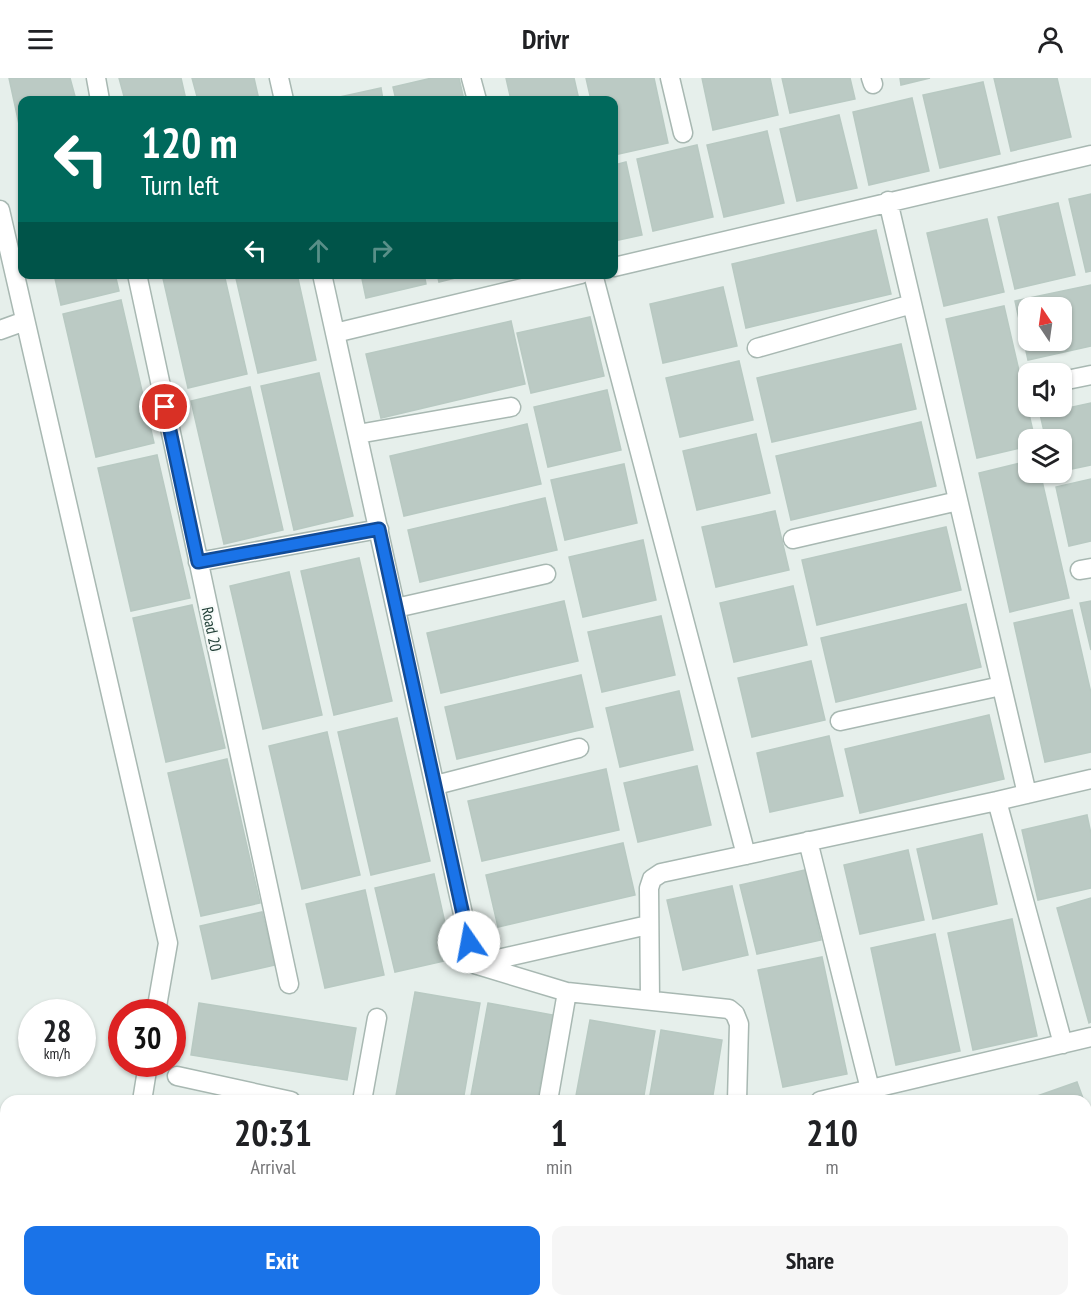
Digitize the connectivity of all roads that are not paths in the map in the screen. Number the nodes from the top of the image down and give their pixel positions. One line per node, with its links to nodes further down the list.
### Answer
1 (96, 78): 5 (street)
2 (279, 78): 6 (street)
3 (471, 78): 7 (street)
4 (670, 78): 8 (street)
5 (99, 96)
6 (283, 96)
7 (476, 96)
8 (683, 132)
9 (1091, 155): 10 (street)
10 (888, 201): 12 (street); 17 (street)
11 (0, 210): 18 (street)
12 (618, 266)
13 (138, 279): 29 (street, Road 20)
14 (323, 279): 20 (street)
15 (560, 279): 20 (street)
16 (594, 279): 40 (street)
17 (912, 304): 21 (street); 26 (street)
18 (25, 321): 19 (street); 45 (street)
19 (0, 330)
20 (335, 333): 25 (street)
21 (757, 348)
22 (1091, 375): 23 (street)
23 (1072, 379)
24 (511, 407): 25 (street)
25 (358, 434): 27 (street)
26 (958, 501): 28 (street); 32 (street)
27 (379, 529): 29 (street); 31 (street)
28 (793, 540)
29 (198, 562): 43 (street, Road 20)
30 (546, 574): 31 (street)
31 (396, 608): 36 (street)
32 (1001, 686): 33 (street); 37 (street)
33 (840, 721)
34 (579, 748): 36 (street)
35 (1091, 779): 37 (street)
36 (436, 784): 42 (street)
37 (1027, 794): 38 (street)
38 (997, 801): 39 (street); 49 (street)
39 (808, 841): 40 (street); 52 (street)
40 (746, 855): 41 (street)
41 (648, 925): 42 (street); 46 (street)
42 (474, 964): 44 (street)
43 (289, 984)
44 (567, 992): 46 (street); 56 (street)
45 (158, 999)
46 (650, 1000): 57 (street)
47 (377, 1018): 55 (street)
48 (1091, 1037): 49 (street)
49 (1063, 1044): 52 (street)
50 (146, 1077): 53 (street)
51 (182, 1077): 54 (street)
52 (870, 1089): 58 (street)
53 (142, 1095)
54 (264, 1095)
55 (363, 1095)
56 (549, 1095)
57 (737, 1095)
58 (845, 1095)

